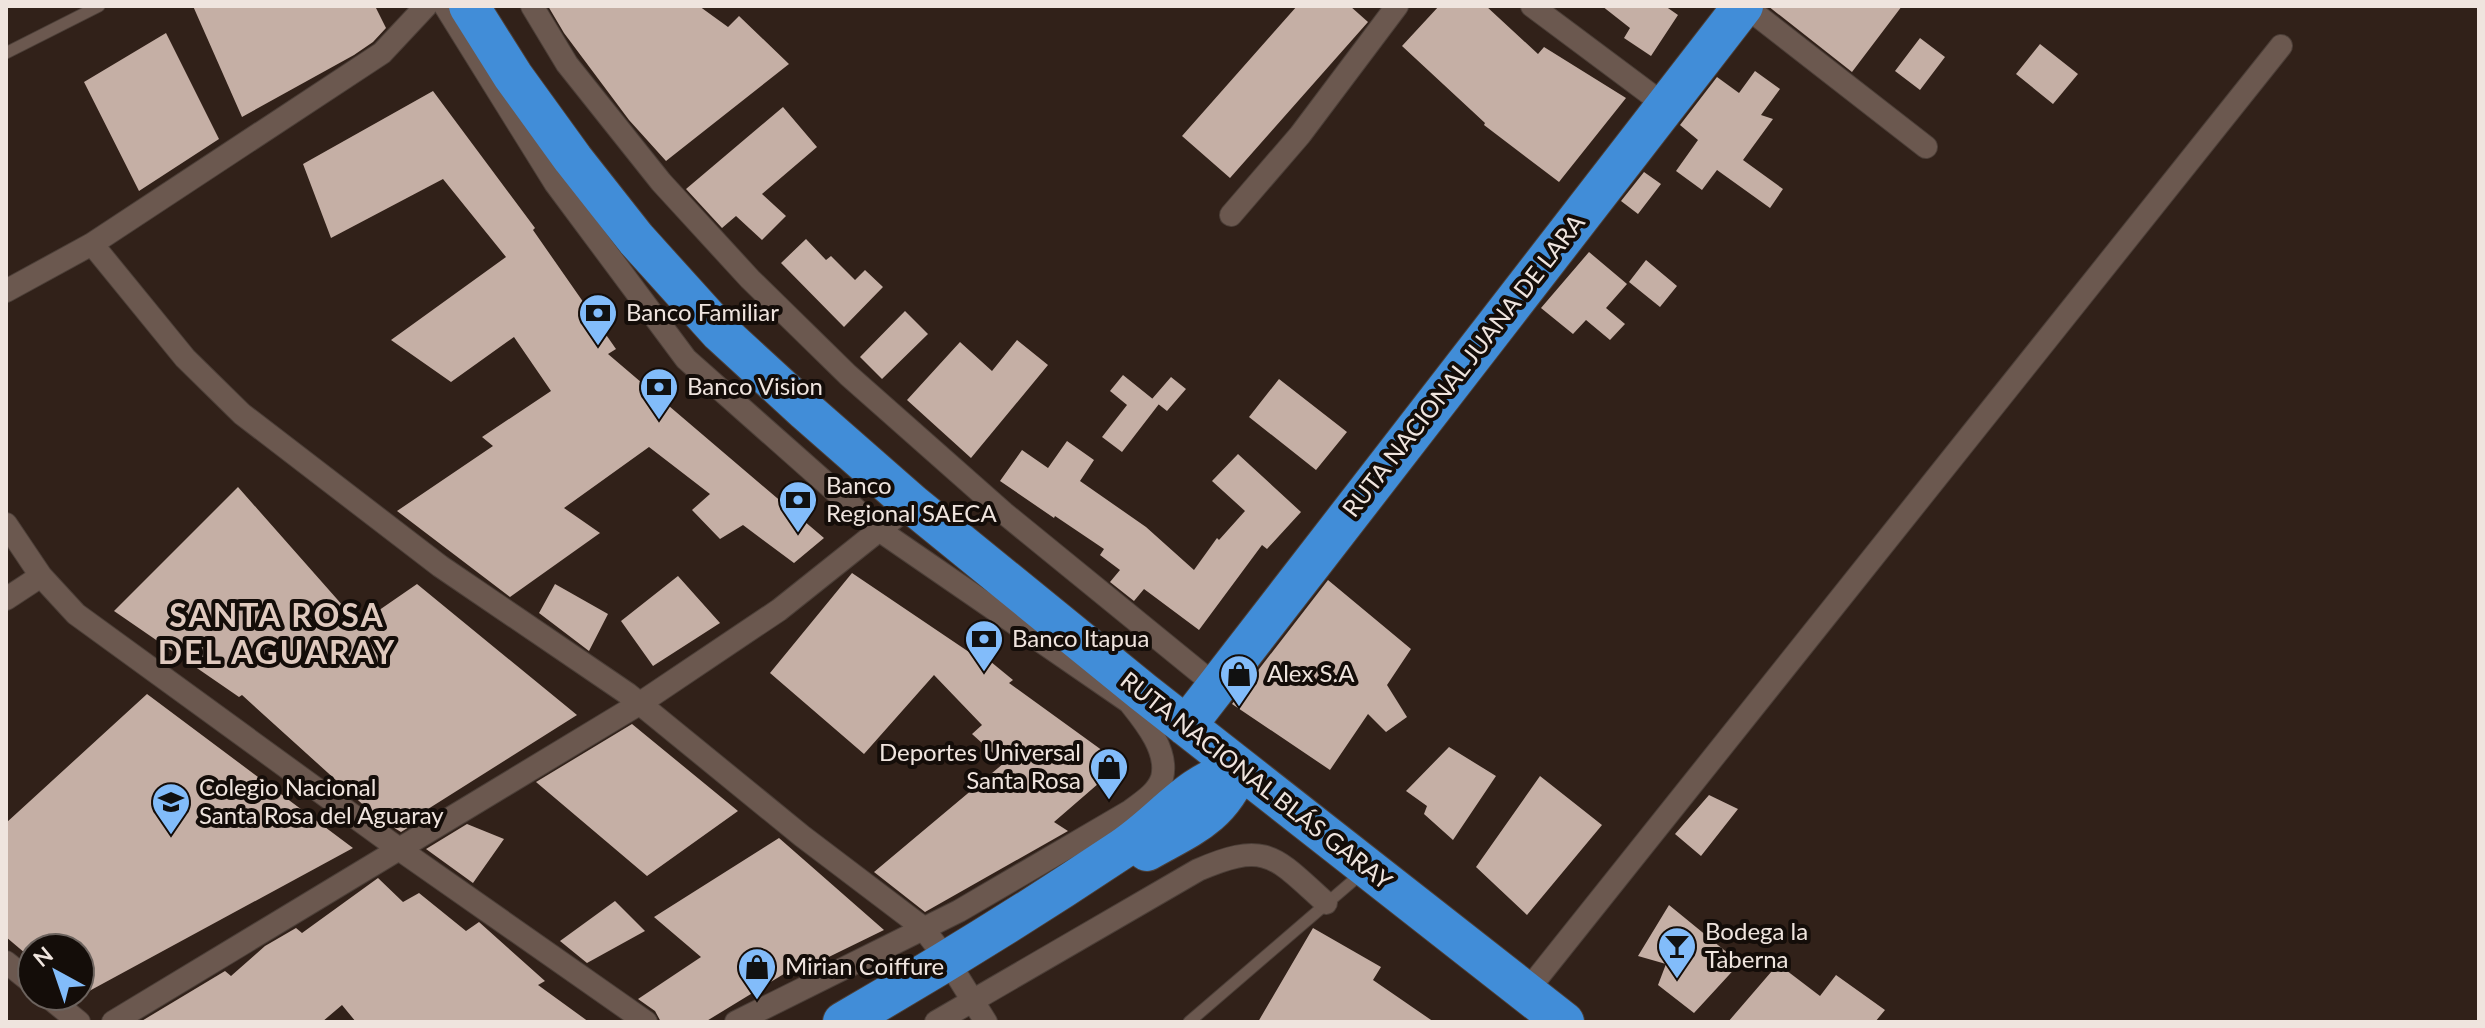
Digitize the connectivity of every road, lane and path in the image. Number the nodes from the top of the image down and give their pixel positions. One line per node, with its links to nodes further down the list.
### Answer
1 (99, 6): 10 (lane)
2 (426, 6): 14 (street)
3 (445, 6): 18 (street)
4 (469, 6): 16 (highway, RUTA NACIONAL BLÁS GARAY)
5 (532, 6): 21 (street)
6 (1397, 6): 13 (street)
7 (1532, 6): 11 (street)
8 (1744, 6): 11 (highway, RUTA NACIONAL JUANA DE LARA); 12 (street)
9 (2281, 46): 33 (street)
10 (6, 53)
11 (1666, 106): 21 (highway, RUTA NACIONAL JUANA DE LARA)
12 (1926, 147)
13 (1231, 215)
14 (92, 244): 15 (street); 23 (street)
15 (6, 291)
16 (912, 504): 18 (street); 22 (highway, RUTA NACIONAL BLÁS GARAY)
17 (6, 524): 19 (street)
18 (879, 530): 23 (street); 31 (street)
19 (41, 576): 20 (street); 28 (street)
20 (6, 599)
21 (1215, 685): 24 (highway, RUTA NACIONAL JUANA DE LARA)
22 (1143, 692): 24 (highway, RUTA NACIONAL BLÁS GARAY); 26 (highway)
23 (639, 704): 28 (street); 31 (street)
24 (1186, 726): 25 (highway, RUTA NACIONAL BLÁS GARAY)
25 (1239, 769): 26 (highway); 27 (highway, RUTA NACIONAL BLÁS GARAY)
26 (1181, 817): 27 (highway); 32 (highway)
27 (1306, 822): 29 (highway, RUTA NACIONAL BLÁS GARAY)
28 (399, 849): 35 (street); 36 (street)
29 (1366, 870): 30 (lane); 33 (highway, RUTA NACIONAL BLÁS GARAY)
30 (1326, 903): 34 (street); 41 (lane)
31 (922, 927): 32 (street); 37 (street)
32 (948, 961): 34 (street); 38 (highway)
33 (1527, 991): 42 (highway, RUTA NACIONAL BLÁS GARAY)
34 (973, 1001): 39 (street); 40 (street)
35 (113, 1022)
36 (646, 1022)
37 (736, 1022)
38 (843, 1022)
39 (936, 1022)
40 (986, 1022)
41 (1189, 1022)
42 (1564, 1022)

